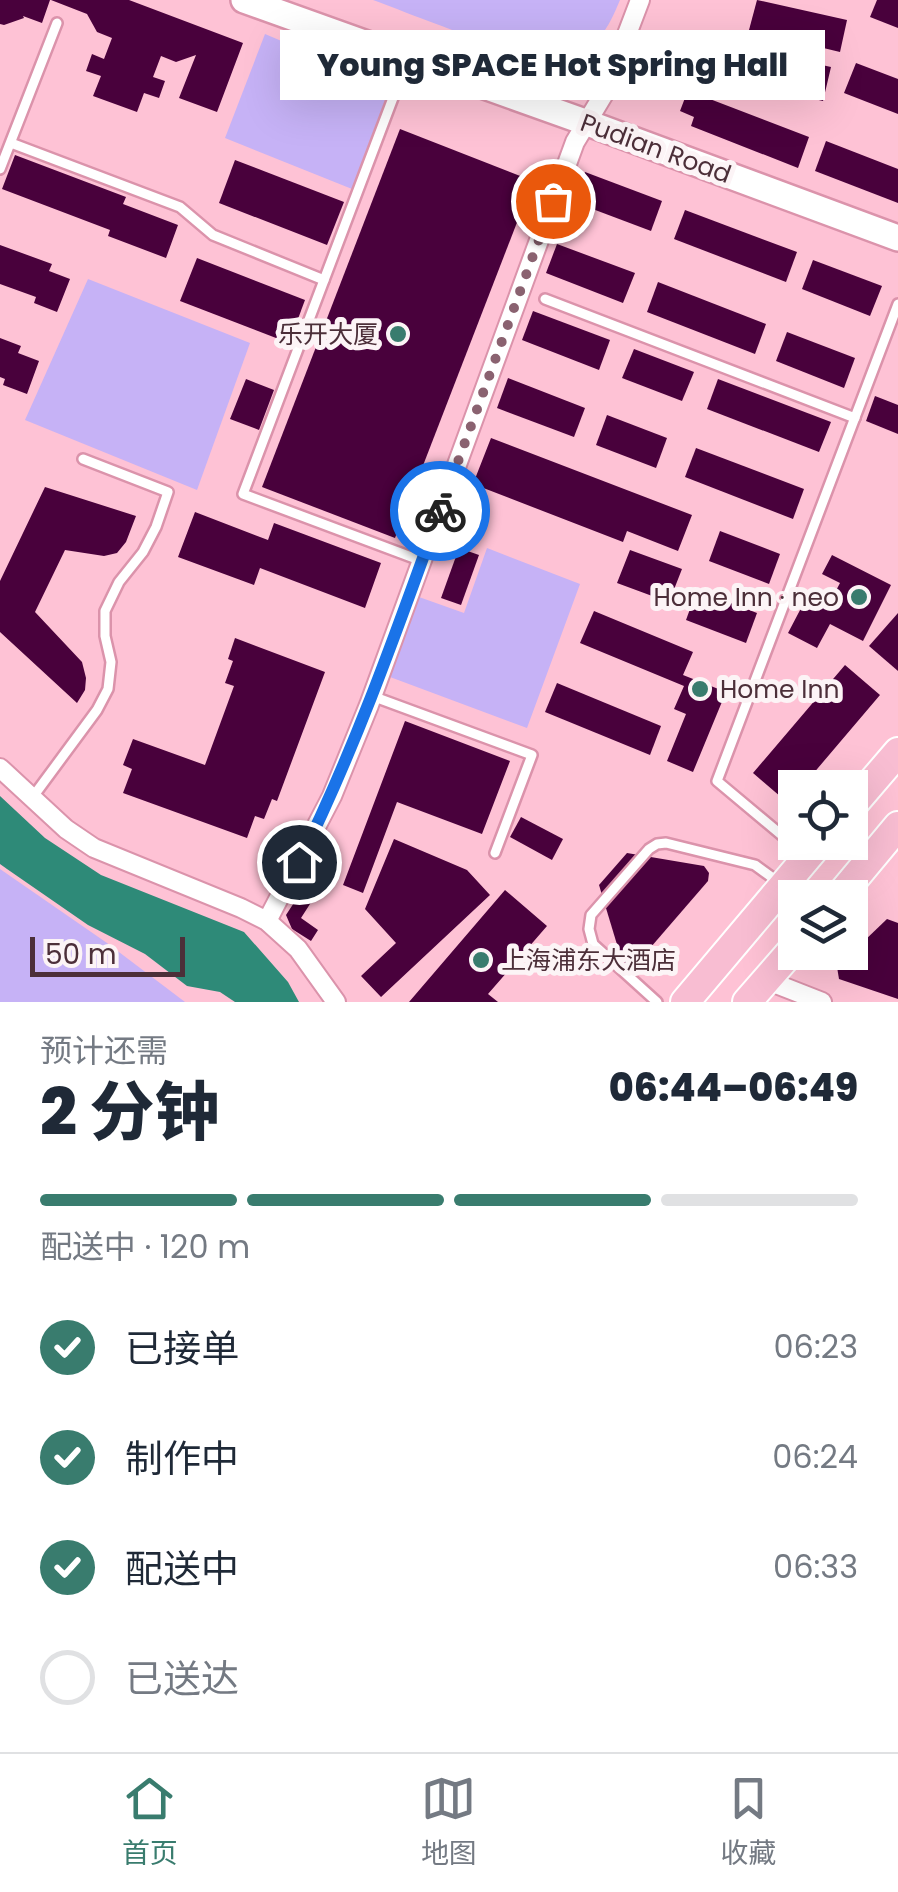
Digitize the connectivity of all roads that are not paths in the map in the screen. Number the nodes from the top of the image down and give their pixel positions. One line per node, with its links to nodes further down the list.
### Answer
1 (244, 0): 4 (street, Pudian Road)
2 (640, 0): 5 (street)
3 (57, 22): 6 (lane)
4 (408, 58): 5 (street, Pudian Road); 9 (lane)
5 (585, 122): 8 (street, Pudian Road); 14 (street)
6 (11, 142): 7 (lane); 9 (lane)
7 (0, 169)
8 (898, 238)
9 (324, 280): 14 (lane)
10 (545, 299): 12 (lane)
11 (897, 308): 12 (lane)
12 (855, 418): 20 (lane)
13 (82, 459): 19 (lane)
14 (422, 562): 15 (street)
15 (372, 696): 22 (lane); 28 (street)
16 (898, 752): 18 (main road)
17 (0, 768): 19 (street)
18 (868, 787)
19 (32, 798): 28 (street)
20 (778, 825)
21 (898, 826): 25 (main road)
22 (495, 853)
23 (805, 860): 24 (main road)
24 (788, 880)
25 (853, 880)
26 (778, 882): 32 (lane)
27 (778, 892): 33 (main road)
28 (267, 921): 31 (street)
29 (778, 966): 30 (main road)
30 (766, 980): 34 (main road); 35 (street)
31 (336, 1002)
32 (657, 1002)
33 (685, 1002)
34 (747, 1002)
35 (822, 1002)

